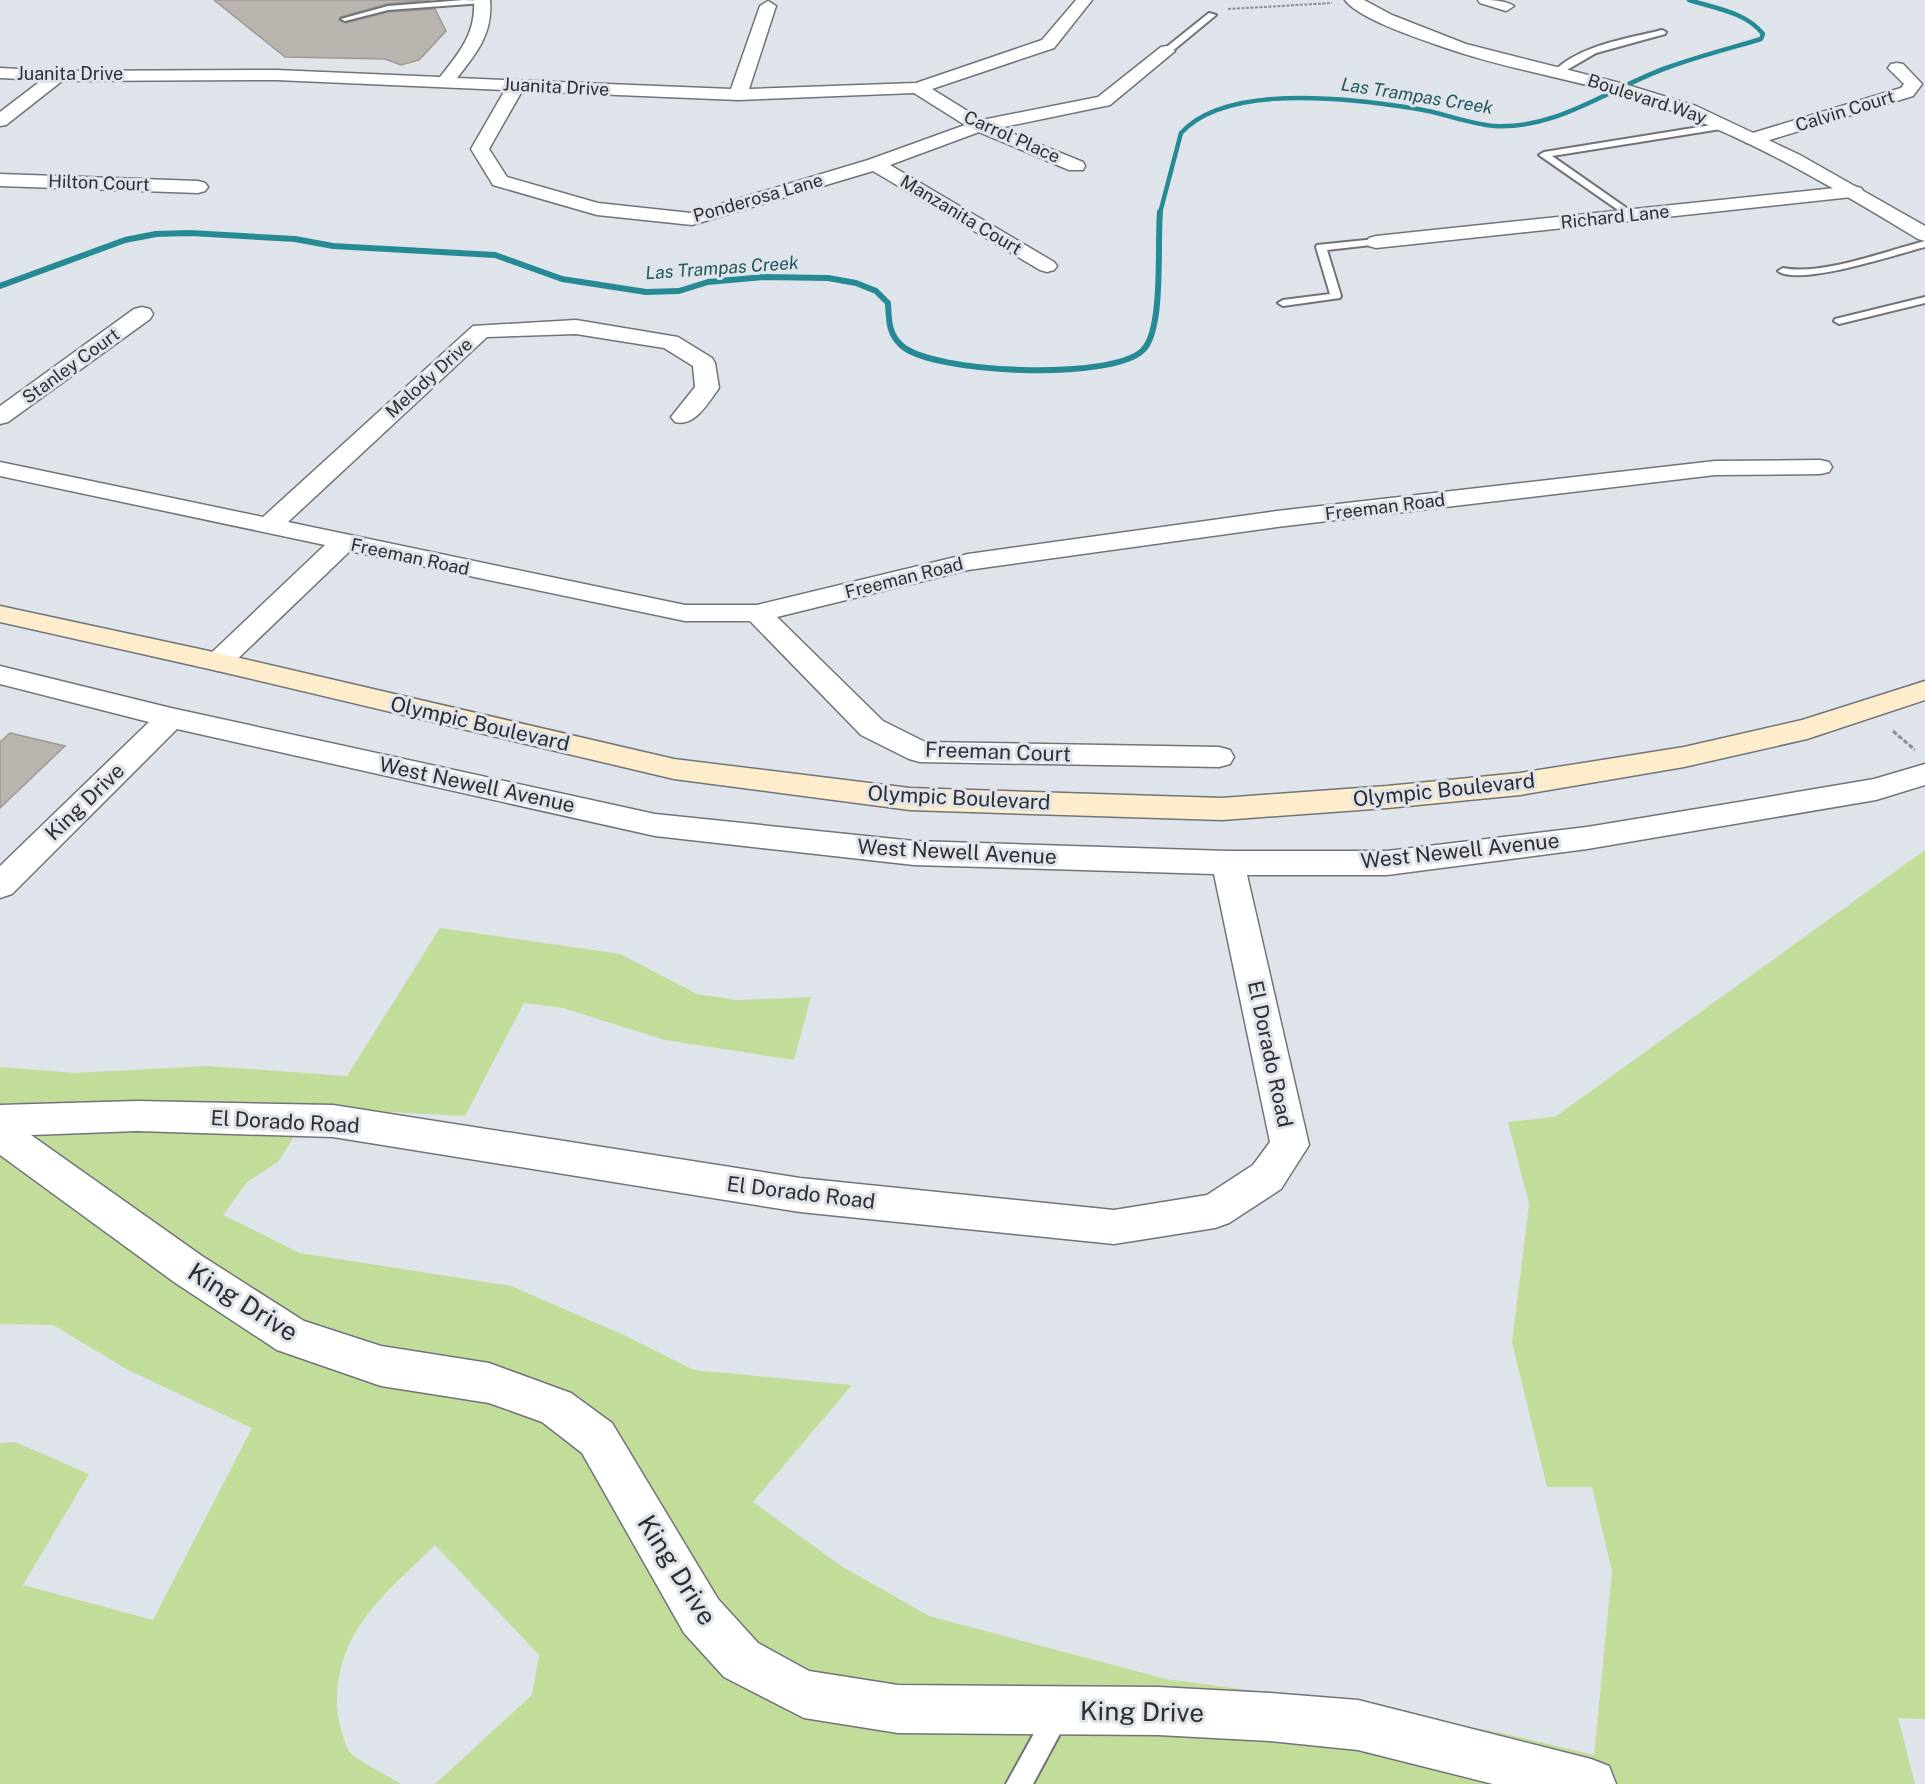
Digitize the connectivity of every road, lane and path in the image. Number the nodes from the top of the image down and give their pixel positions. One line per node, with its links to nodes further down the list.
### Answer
1 (1084, 0): 17 (street, Juanita Drive)
2 (1486, 0): 6 (street)
3 (482, 1): 8 (lane); 15 (street)
4 (1355, 1): 7 (path); 12 (street, Boulevard Way)
5 (768, 6): 18 (street)
6 (1506, 6)
7 (1212, 15): 10 (lane)
8 (345, 19)
9 (1662, 32): 12 (lane)
10 (1167, 51): 20 (street, Ponderosa Lane)
11 (1897, 68): 22 (street, Calvin Court)
12 (1557, 72): 21 (street, Boulevard Way)
13 (0, 73): 14 (street, Juanita Drive)
14 (58, 76): 15 (street, Juanita Drive); 19 (street)
15 (445, 82): 16 (street, Juanita Drive)
16 (516, 86): 18 (street, Juanita Drive); 23 (street, Ponderosa Lane)
17 (918, 88): 18 (street, Juanita Drive); 20 (street, Carrol Place)
18 (738, 95)
19 (0, 121)
20 (979, 126): 23 (street, Ponderosa Lane); 24 (street, Carrol Place)
21 (1724, 126): 22 (street, Boulevard Way); 28 (lane)
22 (1753, 139): 27 (street, Boulevard Way)
23 (875, 164): 32 (street, Manzanita Court)
24 (1076, 166)
25 (0, 180): 26 (street, Hilton Court)
26 (198, 187)
27 (1854, 192): 28 (street, Richard Lane); 29 (street, Boulevard Way)
28 (1631, 216): 30 (street, Richard Lane)
29 (1925, 236)
30 (1376, 242): 35 (lane)
31 (1925, 244): 33 (lane)
32 (1047, 266)
33 (1783, 272)
34 (1925, 300): 37 (lane)
35 (1282, 303)
36 (142, 314): 38 (street, Stanley Court)
37 (1839, 321)
38 (0, 417)
39 (683, 417): 42 (street, Melody Drive)
40 (1820, 467): 45 (street, Freeman Road)
41 (0, 469): 42 (street, Freeman Road)
42 (268, 526): 43 (street, Freeman Road)
43 (343, 543): 45 (street, Freeman Road); 46 (street)
44 (0, 614): 46 (main road, Olympic Boulevard)
45 (757, 614): 51 (street, Freeman Court)
46 (218, 662): 48 (main road, Olympic Boulevard)
47 (0, 675): 49 (street, West Newell Avenue)
48 (1925, 690)
49 (171, 718): 53 (street, West Newell Avenue); 54 (street, King Drive)
50 (1893, 731): 52 (path)
51 (1219, 757)
52 (1921, 763): 53 (street, West Newell Avenue)
53 (1228, 863): 55 (street, El Dorado Road)
54 (0, 885)
55 (0, 1121)
56 (0, 1134): 57 (street, King Drive)
57 (1060, 1711): 58 (lane); 59 (street, King Drive)
58 (1019, 1784)
59 (1591, 1784)

